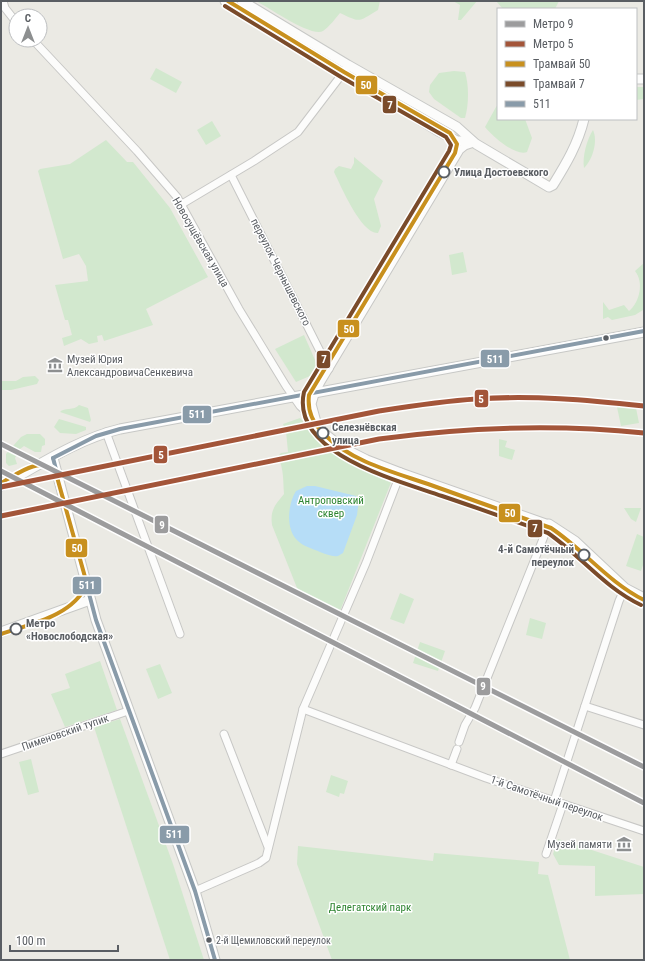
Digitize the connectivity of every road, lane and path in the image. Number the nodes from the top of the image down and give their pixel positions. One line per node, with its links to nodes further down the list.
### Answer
1 (3, 1): 4 (street)
2 (225, 1): 6 (main road)
3 (242, 1): 6 (main road)
4 (8, 12)
5 (40, 48): 12 (street, Новосущёвская улица)
6 (346, 69): 8 (main road); 10 (main road); 11 (street)
7 (584, 120): 9 (main road)
8 (450, 124): 9 (main road); 10 (street)
9 (473, 142): 10 (main road)
10 (460, 146): 14 (street)
11 (231, 175): 12 (street); 14 (street, переулок Чернышевского)
12 (182, 204): 16 (street, Новосущёвская улица)
13 (641, 332): 15 (main road)
14 (329, 369): 15 (street)
15 (315, 394): 16 (main road); 17 (street)
16 (294, 397): 17 (street, Новосущёвская улица); 18 (main road)
17 (317, 422): 20 (street, Новосущёвская улица)
18 (106, 432): 19 (main road); 27 (street)
19 (53, 458): 21 (main road); 25 (main road)
20 (401, 472): 22 (street, Новосущёвская улица); 30 (street)
21 (1, 486)
22 (549, 524): 23 (main road); 34 (street)
23 (625, 588): 24 (main road); 28 (street)
24 (644, 598)
25 (90, 600): 26 (main road); 29 (main road)
26 (1, 632)
27 (180, 634)
28 (585, 706): 31 (street); 35 (street)
29 (128, 711): 33 (street, Пименовский тупик); 40 (main road)
30 (307, 711): 34 (street, 1-й Самотёчный переулок); 38 (street)
31 (644, 725)
32 (224, 734): 38 (street)
33 (1, 754)
34 (451, 765): 35 (street, 1-й Самотёчный переулок)
35 (554, 801): 36 (street, 1-й Самотёчный переулок)
36 (563, 804): 37 (street, 1-й Самотёчный переулок); 39 (street)
37 (644, 831)
38 (268, 847): 40 (street)
39 (546, 854)
40 (195, 891): 41 (main road)
41 (215, 960)

